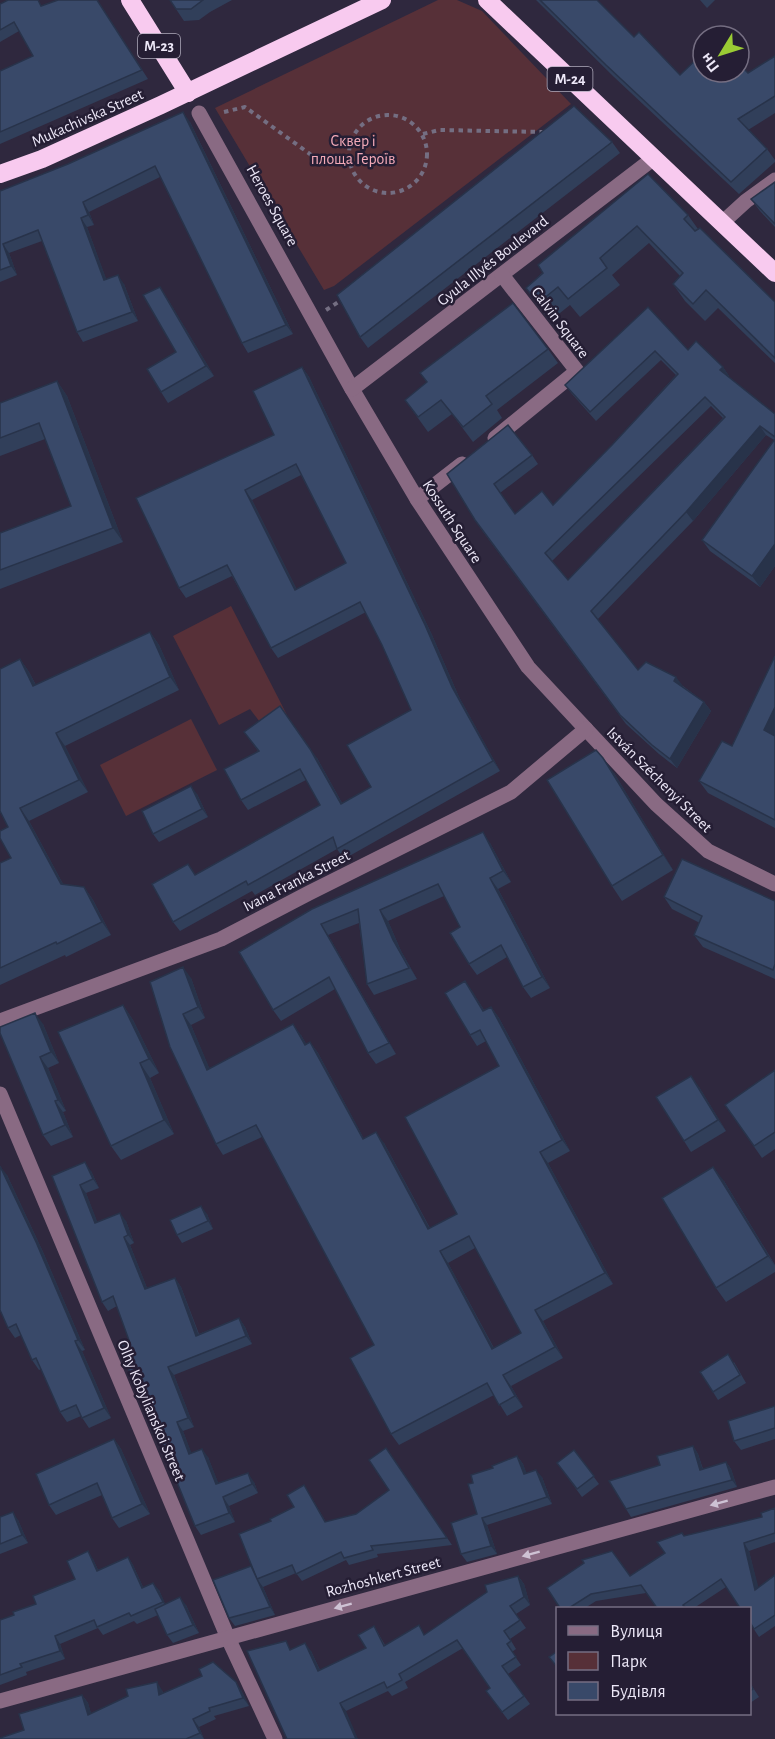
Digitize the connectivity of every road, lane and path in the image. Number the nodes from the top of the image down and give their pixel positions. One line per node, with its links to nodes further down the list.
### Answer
1 (130, 0): 4 (highway, М-23)
2 (382, 0): 4 (highway)
3 (487, 0): 9 (highway, М-24)
4 (188, 93): 11 (highway, Mukachivska Street)
5 (224, 112): 10 (path)
6 (199, 113): 17 (street, Heroes Square)
7 (423, 134): 8 (path); 10 (path); 10 (path)
8 (540, 140)
9 (654, 158): 13 (highway, М-24); 15 (street, Gyula Illyés Boulevard)
10 (349, 159)
11 (0, 174)
12 (775, 180): 13 (street)
13 (723, 222): 14 (highway, М-24)
14 (775, 273)
15 (502, 275): 18 (street, Gyula Illyés Boulevard); 19 (street, Calvin Square)
16 (346, 296): 17 (path)
17 (312, 317): 18 (street, Kossuth Square)
18 (352, 389): 19 (street, Kossuth Square)
19 (417, 499): 20 (street, Kossuth Square)
20 (586, 729): 21 (street, István Széchenyi Street); 22 (street, Ivana Franka Street)
21 (775, 884)
22 (0, 1021)
23 (0, 1094): 25 (street, Olhy Kobylianskoi Street)
24 (775, 1487): 25 (street, Rozhoshkert Street, one-way to 25)
25 (228, 1638): 26 (street, Rozhoshkert Street); 27 (street, Olhy Kobylianskoi Street)
26 (0, 1701)
27 (275, 1739)

